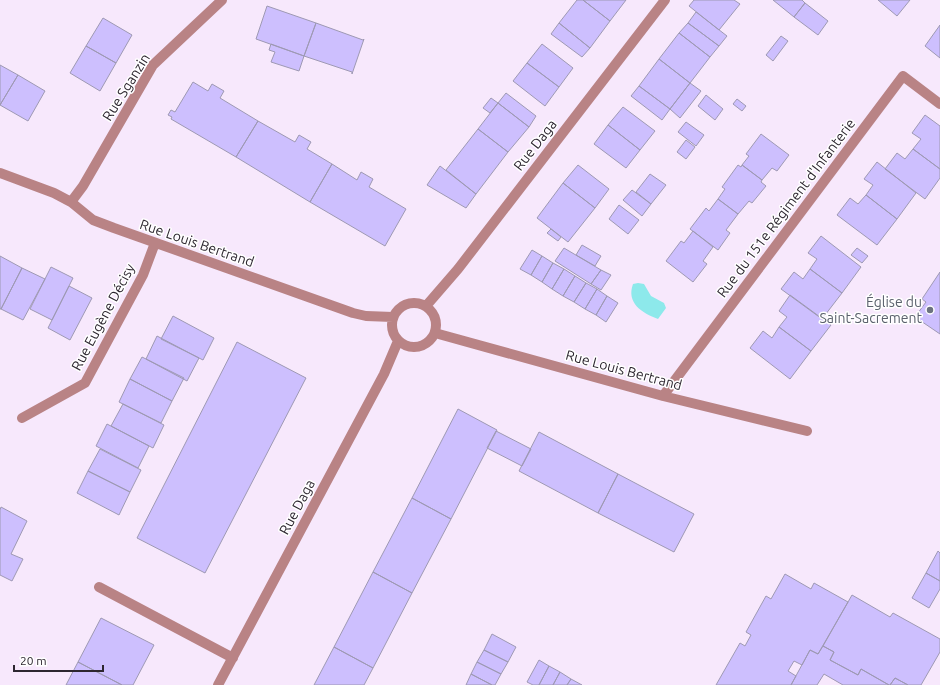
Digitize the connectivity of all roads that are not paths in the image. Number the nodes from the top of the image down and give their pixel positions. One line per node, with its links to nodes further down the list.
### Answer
1 (222, 0): 5 (street, Rue Sganzin)
2 (665, 0): 7 (street, Rue Daga)
3 (940, 104): 11 (street, Rue du 151e Régiment d'Infanterie)
4 (0, 173): 5 (street, Rue Louis Bertrand)
5 (71, 202): 6 (street, Rue Louis Bertrand)
6 (155, 242): 8 (street, Rue Louis Bertrand); 12 (street, Rue Eugène Décisy)
7 (426, 306): 8 (street); 9 (street)
8 (393, 317): 10 (street)
9 (435, 333): 10 (street); 11 (street, Rue Louis Bertrand)
10 (398, 341): 15 (street, Rue Daga)
11 (663, 396): 13 (street, Rue Louis Bertrand)
12 (22, 418)
13 (807, 431)
14 (99, 587): 15 (street)
15 (233, 658): 16 (street, Rue Daga)
16 (218, 685)

